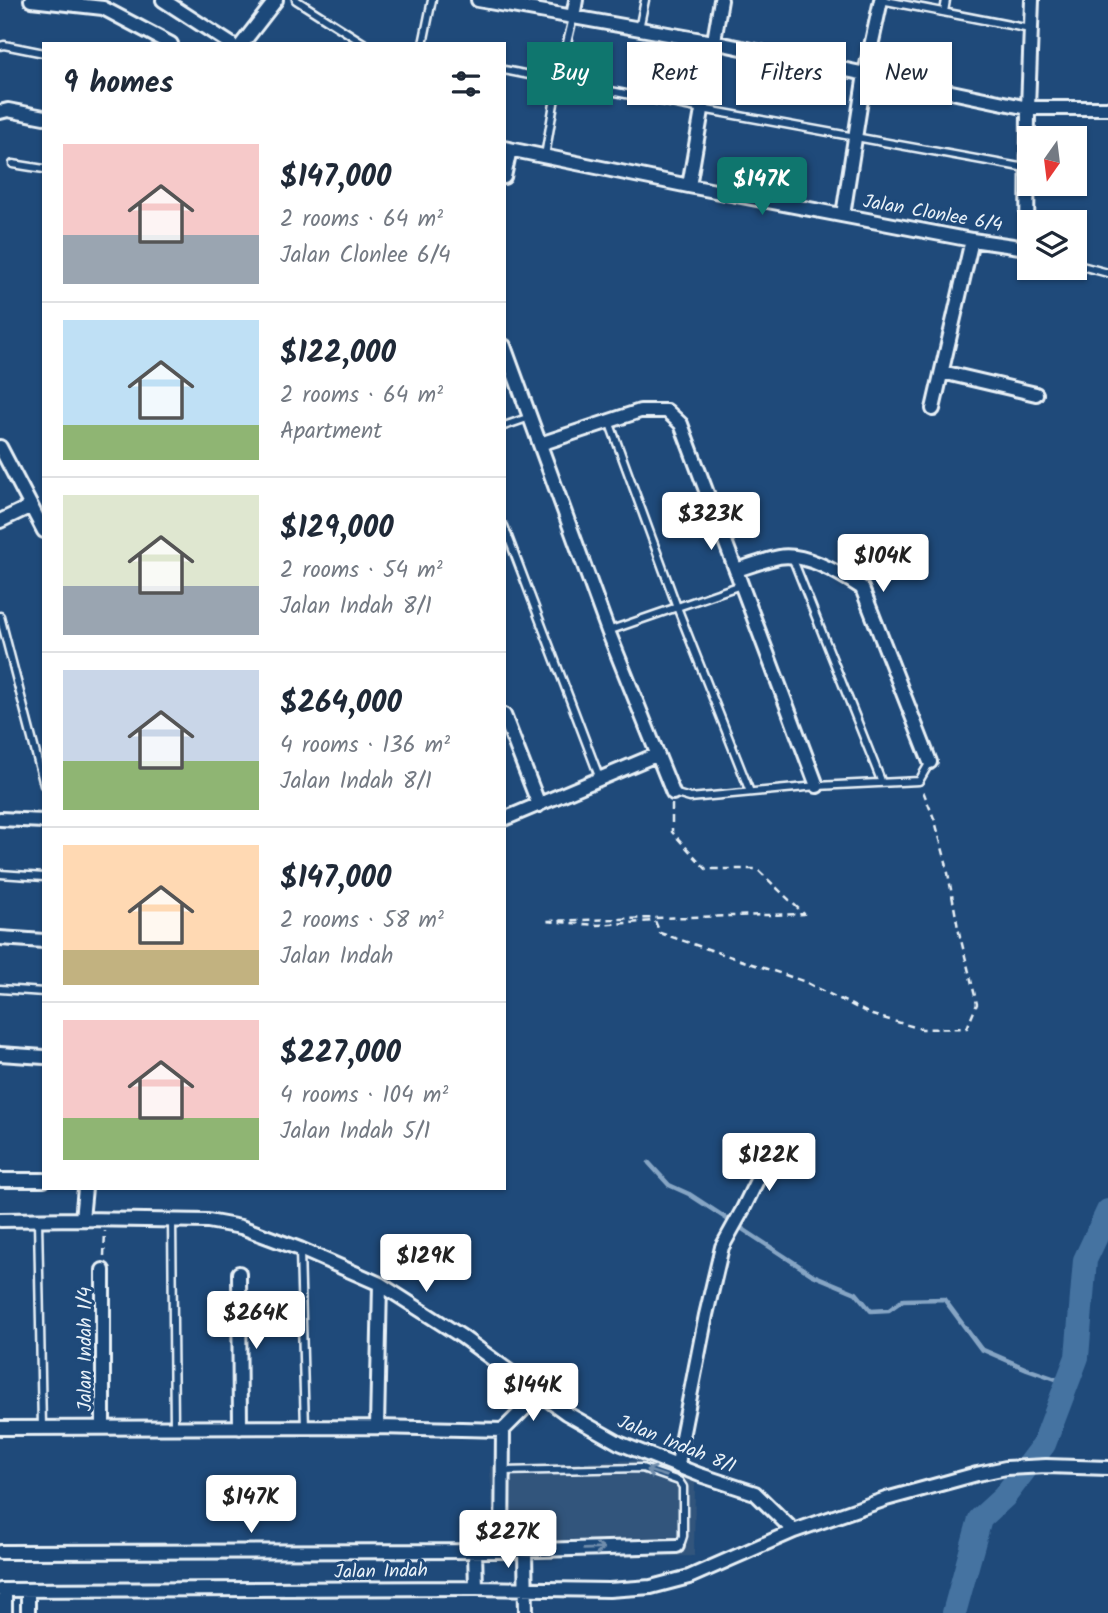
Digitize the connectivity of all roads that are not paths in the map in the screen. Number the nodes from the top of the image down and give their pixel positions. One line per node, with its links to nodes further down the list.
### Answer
1 (31, 0): 17 (street)
2 (163, 0): 18 (street)
3 (276, 0): 19 (street)
4 (296, 0): 20 (lane)
5 (432, 0): 21 (lane)
6 (478, 0): 14 (street)
7 (576, 0): 14 (street)
8 (645, 0): 15 (lane)
9 (721, 0): 23 (street)
10 (881, 0): 13 (lane); 24 (street)
11 (946, 0): 13 (lane)
12 (1032, 0): 16 (street)
13 (944, 12): 16 (lane)
14 (573, 17): 15 (street); 22 (lane)
15 (639, 29): 23 (street)
16 (1030, 29): 36 (street)
17 (167, 42)
18 (228, 42)
19 (244, 42)
20 (362, 42)
21 (423, 42)
22 (567, 42)
23 (713, 42)
24 (872, 42)
25 (722, 44): 29 (street)
26 (0, 46): 27 (lane)
27 (42, 53)
28 (506, 70): 30 (lane)
29 (860, 73)
30 (527, 74)
31 (613, 91): 38 (lane)
32 (952, 92): 36 (street)
33 (554, 105): 44 (lane)
34 (703, 105): 38 (street)
35 (861, 105): 42 (street)
36 (1028, 108): 37 (street); 41 (street)
37 (1108, 108)
38 (702, 109): 42 (lane); 48 (street)
39 (0, 112): 40 (street)
40 (42, 117)
41 (1027, 126)
42 (856, 137): 46 (lane); 49 (street)
43 (507, 148): 44 (street, Jalan Clonlee 6/4)
44 (545, 156): 48 (street, Jalan Clonlee 6/4)
45 (13, 164): 47 (lane)
46 (1017, 166)
47 (42, 169)
48 (689, 186): 49 (street, Jalan Clonlee 6/4)
49 (843, 215): 50 (street, Jalan Clonlee 6/4)
50 (972, 240): 51 (street, Jalan Clonlee 6/4); 55 (street)
51 (1017, 246)
52 (1087, 267): 53 (lane)
53 (1108, 273)
54 (506, 351): 58 (street)
55 (942, 372): 56 (street); 57 (street)
56 (1036, 394)
57 (933, 409)
58 (530, 417): 60 (lane); 61 (street)
59 (610, 421): 61 (street); 68 (street); 70 (lane)
60 (506, 425)
61 (540, 444): 72 (street)
62 (0, 447): 63 (street)
63 (32, 506): 64 (street); 65 (street)
64 (0, 521)
65 (42, 527)
66 (506, 531): 77 (lane)
67 (792, 557): 68 (street); 75 (street); 78 (lane)
68 (736, 570): 69 (street)
69 (741, 585): 70 (lane); 79 (street)
70 (677, 607): 72 (lane); 80 (lane)
71 (0, 616): 76 (lane)
72 (608, 631): 74 (street)
73 (509, 740): 82 (street)
74 (656, 755): 77 (street); 81 (street)
75 (930, 762): 78 (lane)
76 (42, 777)
77 (600, 779): 82 (street)
78 (882, 783): 79 (lane)
79 (817, 786): 80 (lane)
80 (750, 792): 81 (lane)
81 (673, 793)
82 (539, 805): 83 (street)
83 (506, 818)
84 (0, 819): 85 (street)
85 (42, 821)
86 (0, 874): 87 (lane)
87 (42, 877)
88 (0, 938): 89 (street)
89 (42, 941)
90 (0, 989): 91 (lane)
91 (42, 992)
92 (0, 1054): 93 (street)
93 (42, 1057)
94 (774, 1159): 115 (street)
95 (0, 1180): 96 (street)
96 (42, 1181)
97 (85, 1190): 98 (street)
98 (82, 1219): 100 (street, Jalan Indah 8/1); 101 (street, Jalan Indah 8/1)
99 (0, 1220): 100 (street, Jalan Indah 8/1)
100 (38, 1220): 110 (lane)
101 (172, 1220): 102 (street, Jalan Indah 8/1); 107 (lane)
102 (300, 1249): 105 (street, Jalan Indah 8/1); 113 (lane)
103 (103, 1270): 111 (street, Jalan Indah 1/4)
104 (239, 1273): 112 (street)
105 (380, 1284): 106 (street, Jalan Indah 8/1); 108 (street)
106 (540, 1393): 114 (street); 115 (street, Jalan Indah 8/1)
107 (174, 1427): 111 (street); 112 (street)
108 (377, 1427): 113 (street); 114 (street)
109 (0, 1428): 110 (street)
110 (42, 1428): 111 (street)
111 (103, 1428)
112 (240, 1428): 113 (street)
113 (304, 1428)
114 (503, 1430): 117 (street)
115 (678, 1466): 118 (street, Jalan Indah 8/1)
116 (1108, 1468): 118 (street, Jalan Indah)
117 (502, 1471): 119 (lane, one-way to 117); 121 (street)
118 (793, 1531): 127 (street, Jalan Indah)
119 (677, 1546): 122 (street, one-way to 119)
120 (475, 1551): 121 (street); 123 (street); 124 (street)
121 (502, 1551): 122 (street)
122 (525, 1551): 127 (street)
123 (0, 1552)
124 (476, 1588): 126 (street, Jalan Indah); 127 (street, Jalan Indah)
125 (3, 1590): 126 (street, Jalan Indah); 128 (street)
126 (28, 1590): 129 (street)
127 (525, 1590): 130 (street)
128 (5, 1613)
129 (28, 1613)
130 (526, 1613)

